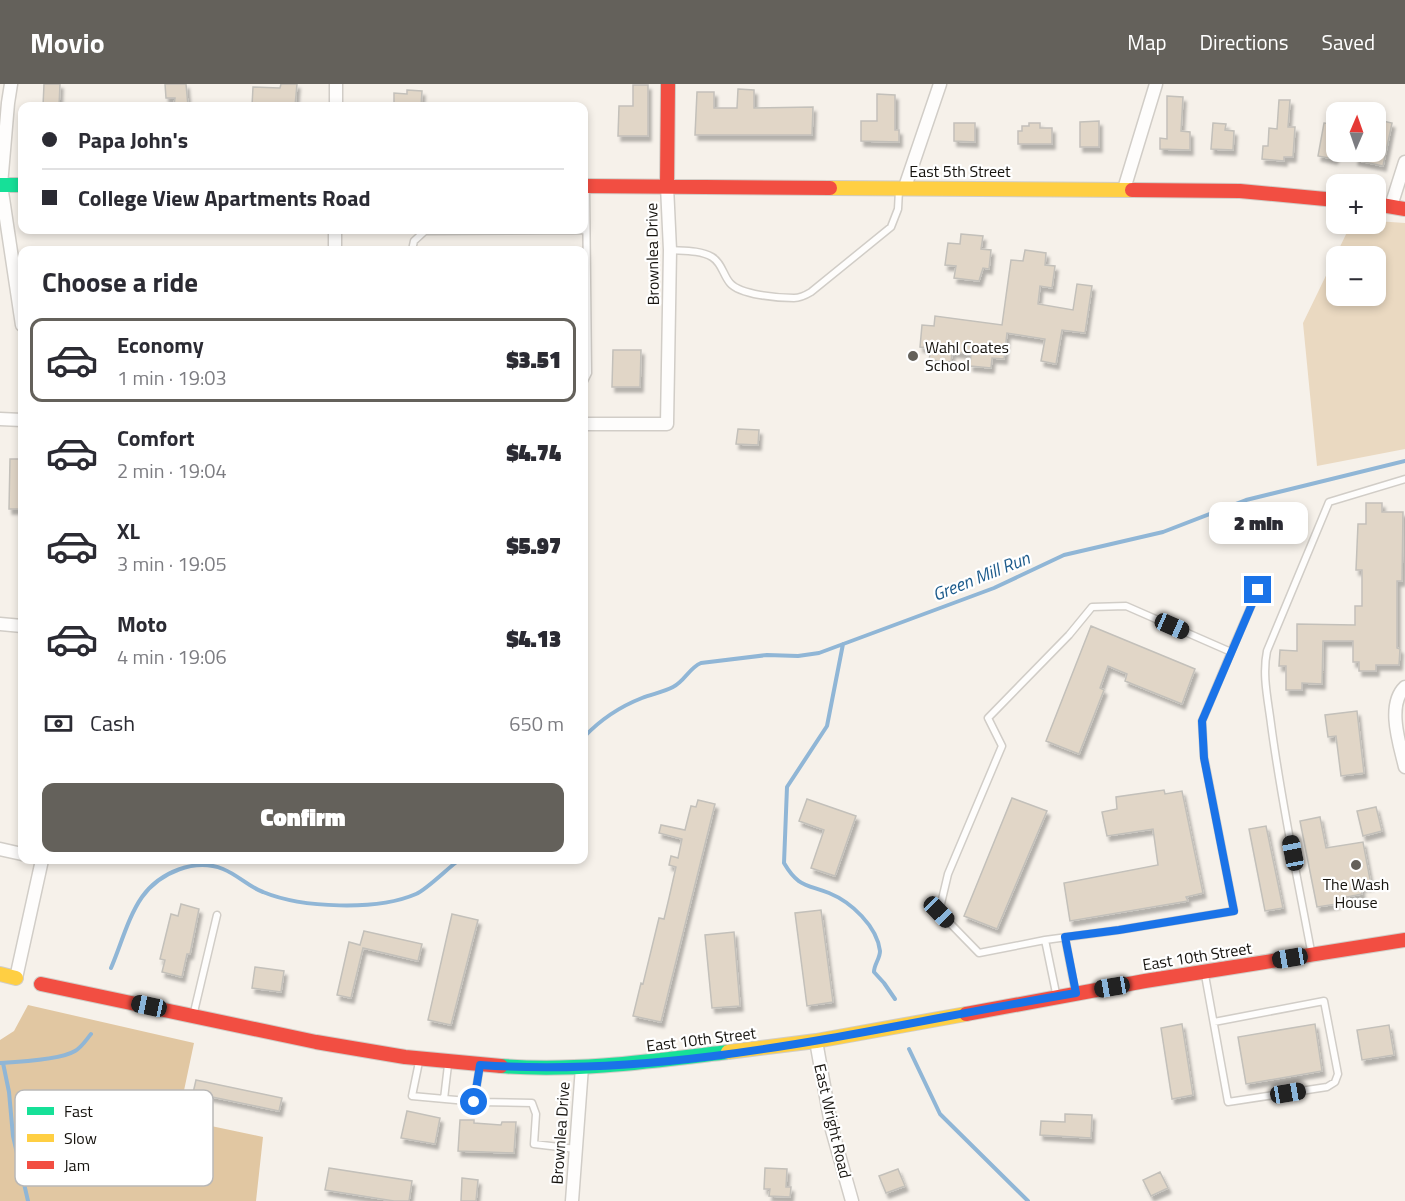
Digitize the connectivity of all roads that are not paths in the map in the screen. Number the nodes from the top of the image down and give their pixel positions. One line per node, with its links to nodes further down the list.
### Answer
1 (11, 84): 8 (street)
2 (336, 84): 6 (street)
3 (668, 84): 11 (main road, Brownlea Drive)
4 (940, 84): 12 (street)
5 (1156, 84): 13 (street)
6 (336, 102)
7 (1405, 162): 16 (street)
8 (1, 185): 9 (main road); 21 (street)
9 (18, 185)
10 (588, 186): 11 (main road, East 5th Street)
11 (668, 186): 12 (main road, East 5th Street); 20 (street, Brownlea Drive)
12 (902, 187): 13 (main road, East 5th Street); 20 (lane)
13 (1124, 189): 14 (main road, East 5th Street)
14 (1326, 199)
15 (1386, 205): 16 (main road)
16 (1391, 206): 17 (main road)
17 (1405, 209)
18 (422, 234): 19 (lane)
19 (413, 246)
20 (670, 250): 24 (street, Brownlea Drive)
21 (18, 295)
22 (0, 419): 23 (street)
23 (18, 420)
24 (588, 424)
25 (1405, 479): 39 (lane)
26 (1258, 590): 29 (lane)
27 (0, 624): 28 (street)
28 (18, 626)
29 (1231, 652): 36 (lane); 37 (lane)
30 (1405, 687): 31 (street)
31 (1405, 768)
32 (0, 849): 33 (street)
33 (18, 853)
34 (41, 864): 42 (street)
35 (218, 915): 45 (lane)
36 (1065, 937): 37 (lane); 43 (lane)
37 (1045, 940): 44 (lane)
38 (1405, 940): 39 (main road, East 10th Street)
39 (1312, 954): 40 (main road, East 10th Street)
40 (1204, 972): 43 (main road, East 10th Street); 46 (lane)
41 (0, 974): 42 (main road, East 10th Street)
42 (16, 978): 45 (main road, East 10th Street)
43 (1076, 993): 44 (main road, East 10th Street)
44 (1057, 996): 47 (main road, East 10th Street)
45 (193, 1016): 48 (main road, East 10th Street)
46 (1214, 1022): 46 (lane)
47 (816, 1041): 51 (main road, East 10th Street); 56 (street, East Wright Road)
48 (420, 1059): 49 (main road, East 10th Street); 52 (lane)
49 (449, 1062): 50 (main road, East 10th Street); 52 (lane)
50 (480, 1065): 51 (main road, East 10th Street); 53 (lane)
51 (582, 1067): 54 (street, Brownlea Drive)
52 (444, 1099): 53 (lane)
53 (474, 1102): 54 (lane)
54 (576, 1149): 55 (street, Brownlea Drive)
55 (572, 1201)
56 (852, 1201)

